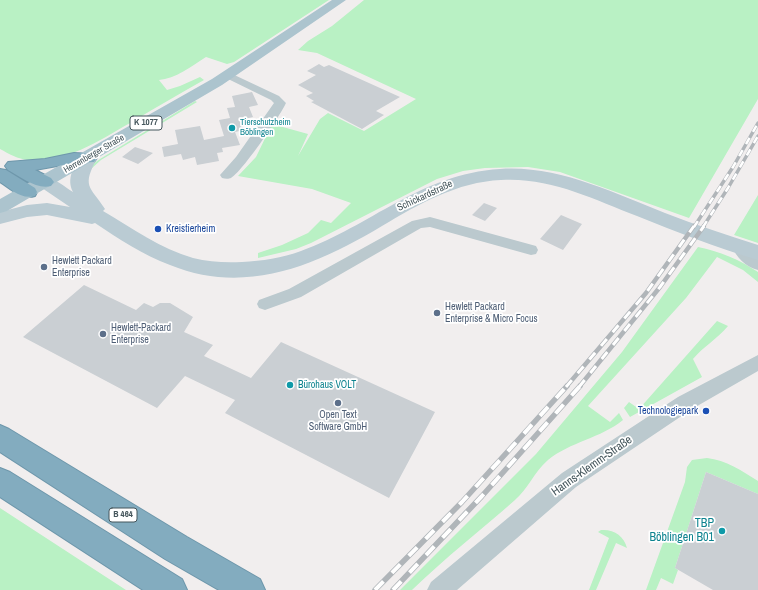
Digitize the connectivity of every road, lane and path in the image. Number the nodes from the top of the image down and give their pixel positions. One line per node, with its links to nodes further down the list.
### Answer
1 (340, 0): 2 (main road, Herrenberger Straße / K 1077)
2 (228, 75): 3 (main road, Herrenberger Straße / K 1077); 5 (street)
3 (88, 158): 4 (highway); 6 (main road, Herrenberger Straße / K 1077); 10 (street)
4 (5, 167): 6 (highway); 7 (highway)
5 (227, 175)
6 (45, 182): 7 (main road, Herrenberger Straße / K 1077); 10 (street, Schickardstraße)
7 (28, 192): 8 (main road, Herrenberger Straße / K 1077); 10 (street, Schickardstraße)
8 (0, 207)
9 (0, 218): 10 (street)
10 (103, 220): 11 (street, Schickardstraße)
11 (738, 246): 13 (street, Schickardstraße); 14 (street)
12 (531, 250): 15 (street)
13 (758, 253)
14 (758, 264)
15 (265, 304)
16 (758, 362): 21 (street, Hanns-Klemm-Straße)
17 (0, 437): 20 (highway, B 464)
18 (0, 481): 19 (highway)
19 (171, 590)
20 (249, 590)
21 (439, 590)

